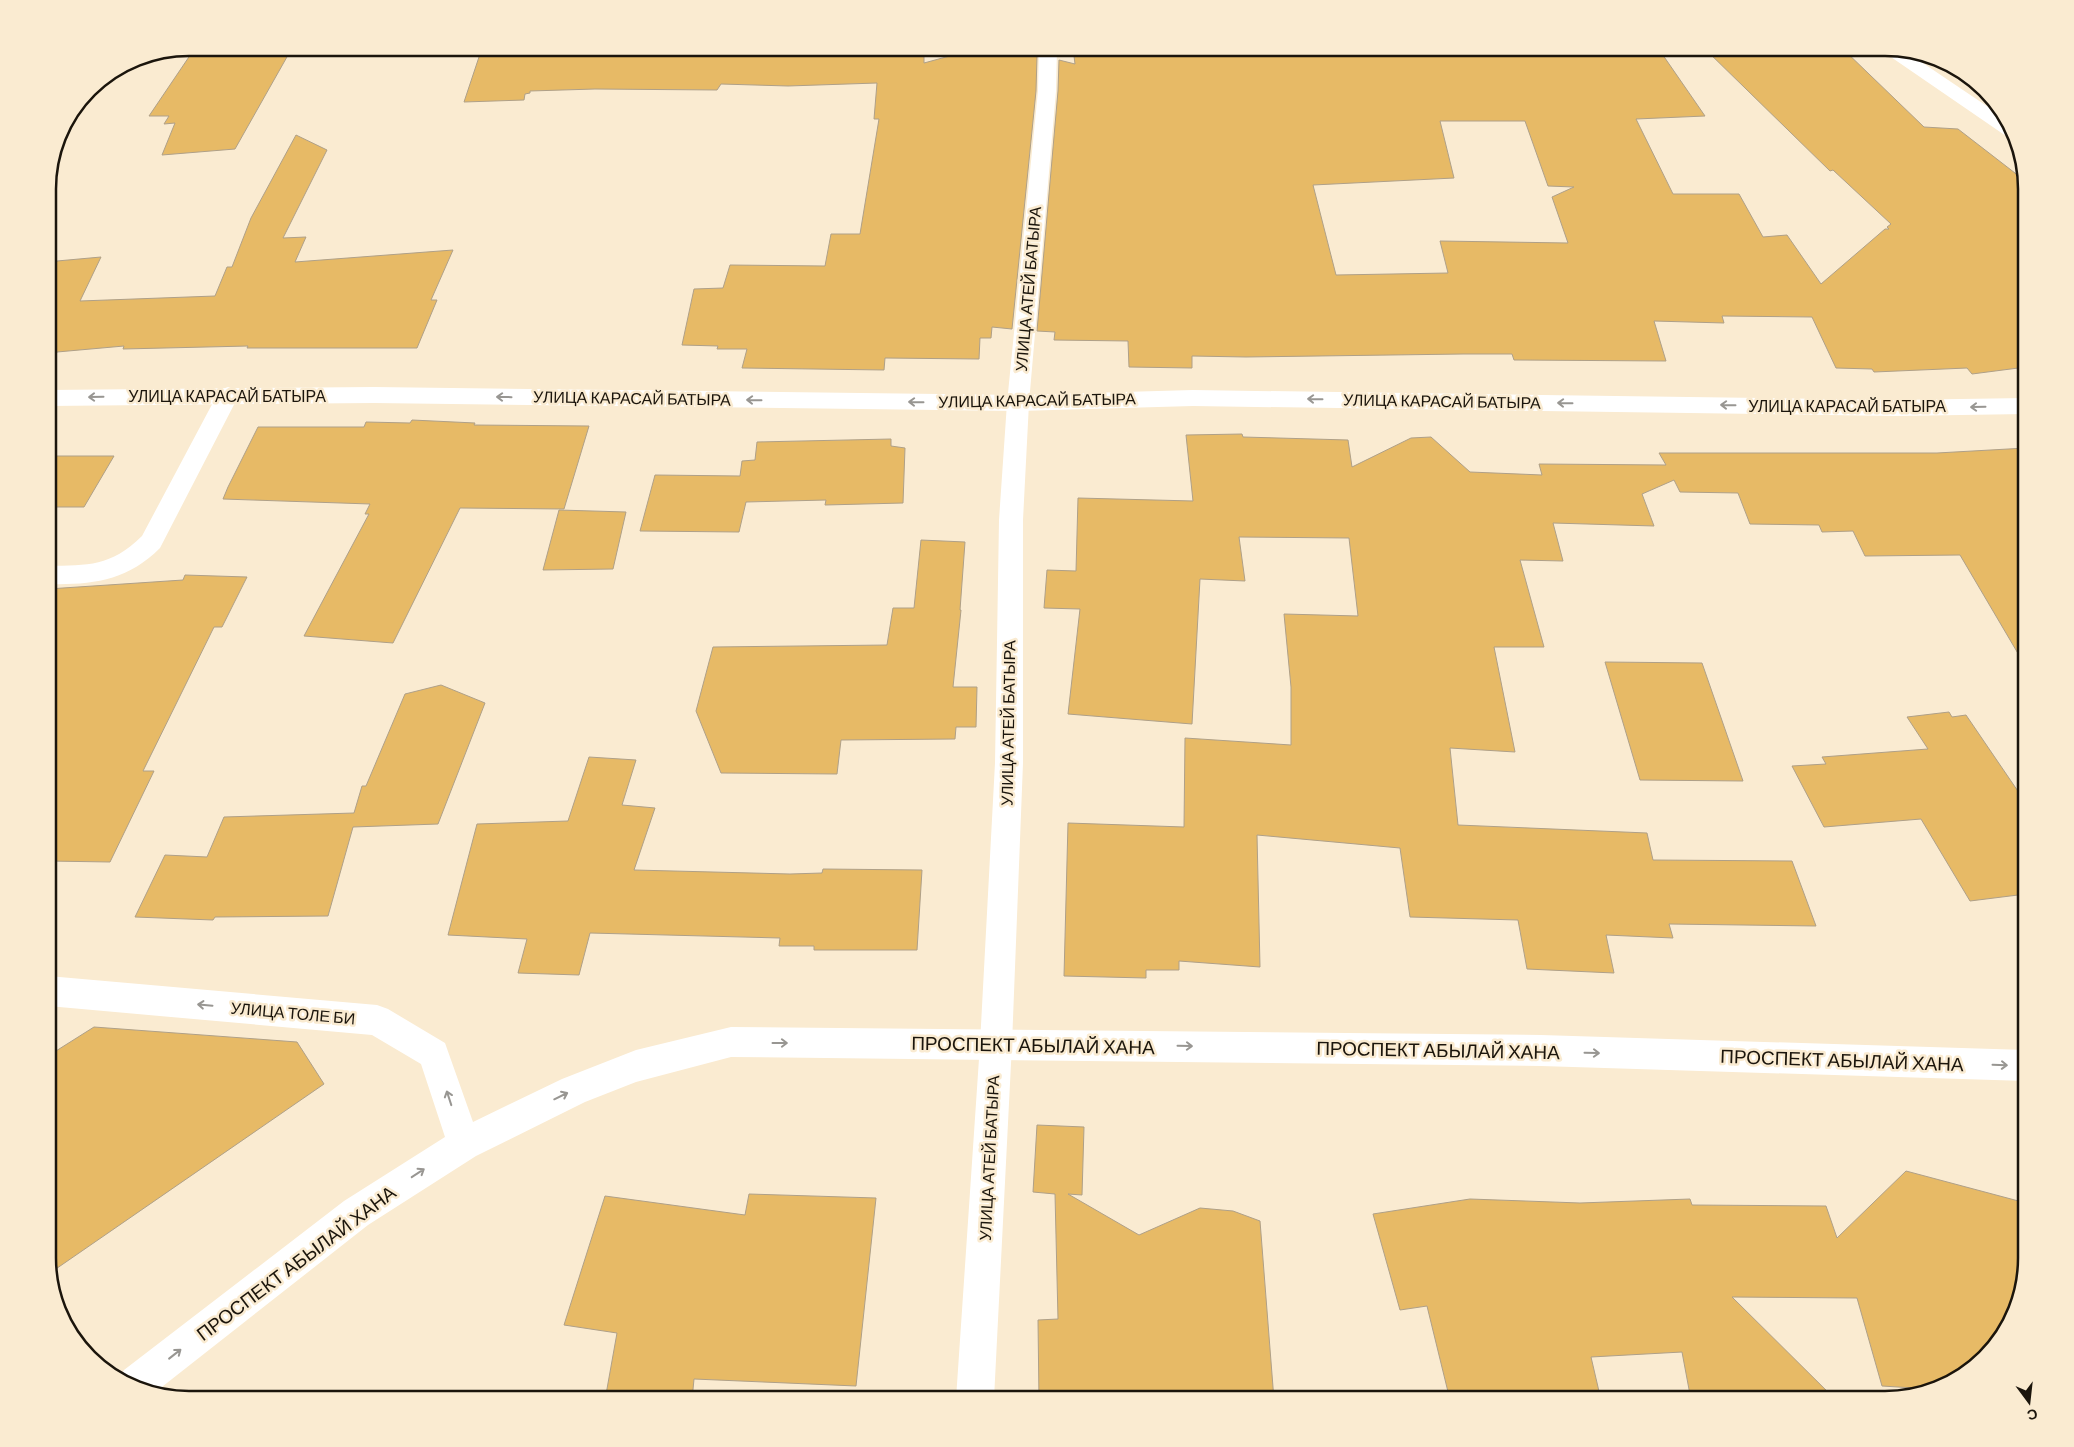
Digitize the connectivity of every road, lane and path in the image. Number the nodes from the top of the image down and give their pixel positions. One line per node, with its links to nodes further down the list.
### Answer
1 (1048, 56): 6 (main road, УЛИЦА АТЕЙ БАТЫРА)
2 (1906, 59): 3 (main road)
3 (1999, 122)
4 (228, 395): 5 (main road, УЛИЦА КАРАСАЙ БАТЫРА, one-way to 5); 6 (main road, УЛИЦА КАРАСАЙ БАТЫРА, one-way to 4); 8 (main road)
5 (57, 398)
6 (1018, 403): 7 (main road, УЛИЦА КАРАСАЙ БАТЫРА, one-way to 6); 10 (main road, УЛИЦА АТЕЙ БАТЫРА)
7 (2018, 406)
8 (57, 575)
9 (57, 992): 12 (main road, УЛИЦА ТОЛЕ БИ, one-way to 9)
10 (996, 1044): 11 (main road, ПРОСПЕКТ АБЫЛАЙ ХАНА, one-way to 11); 12 (main road, ПРОСПЕКТ АБЫЛАЙ ХАНА, one-way to 10); 14 (main road, УЛИЦА АТЕЙ БАТЫРА)
11 (2018, 1066)
12 (464, 1144): 13 (main road, ПРОСПЕКТ АБЫЛАЙ ХАНА, one-way to 12)
13 (140, 1381)
14 (976, 1391)

